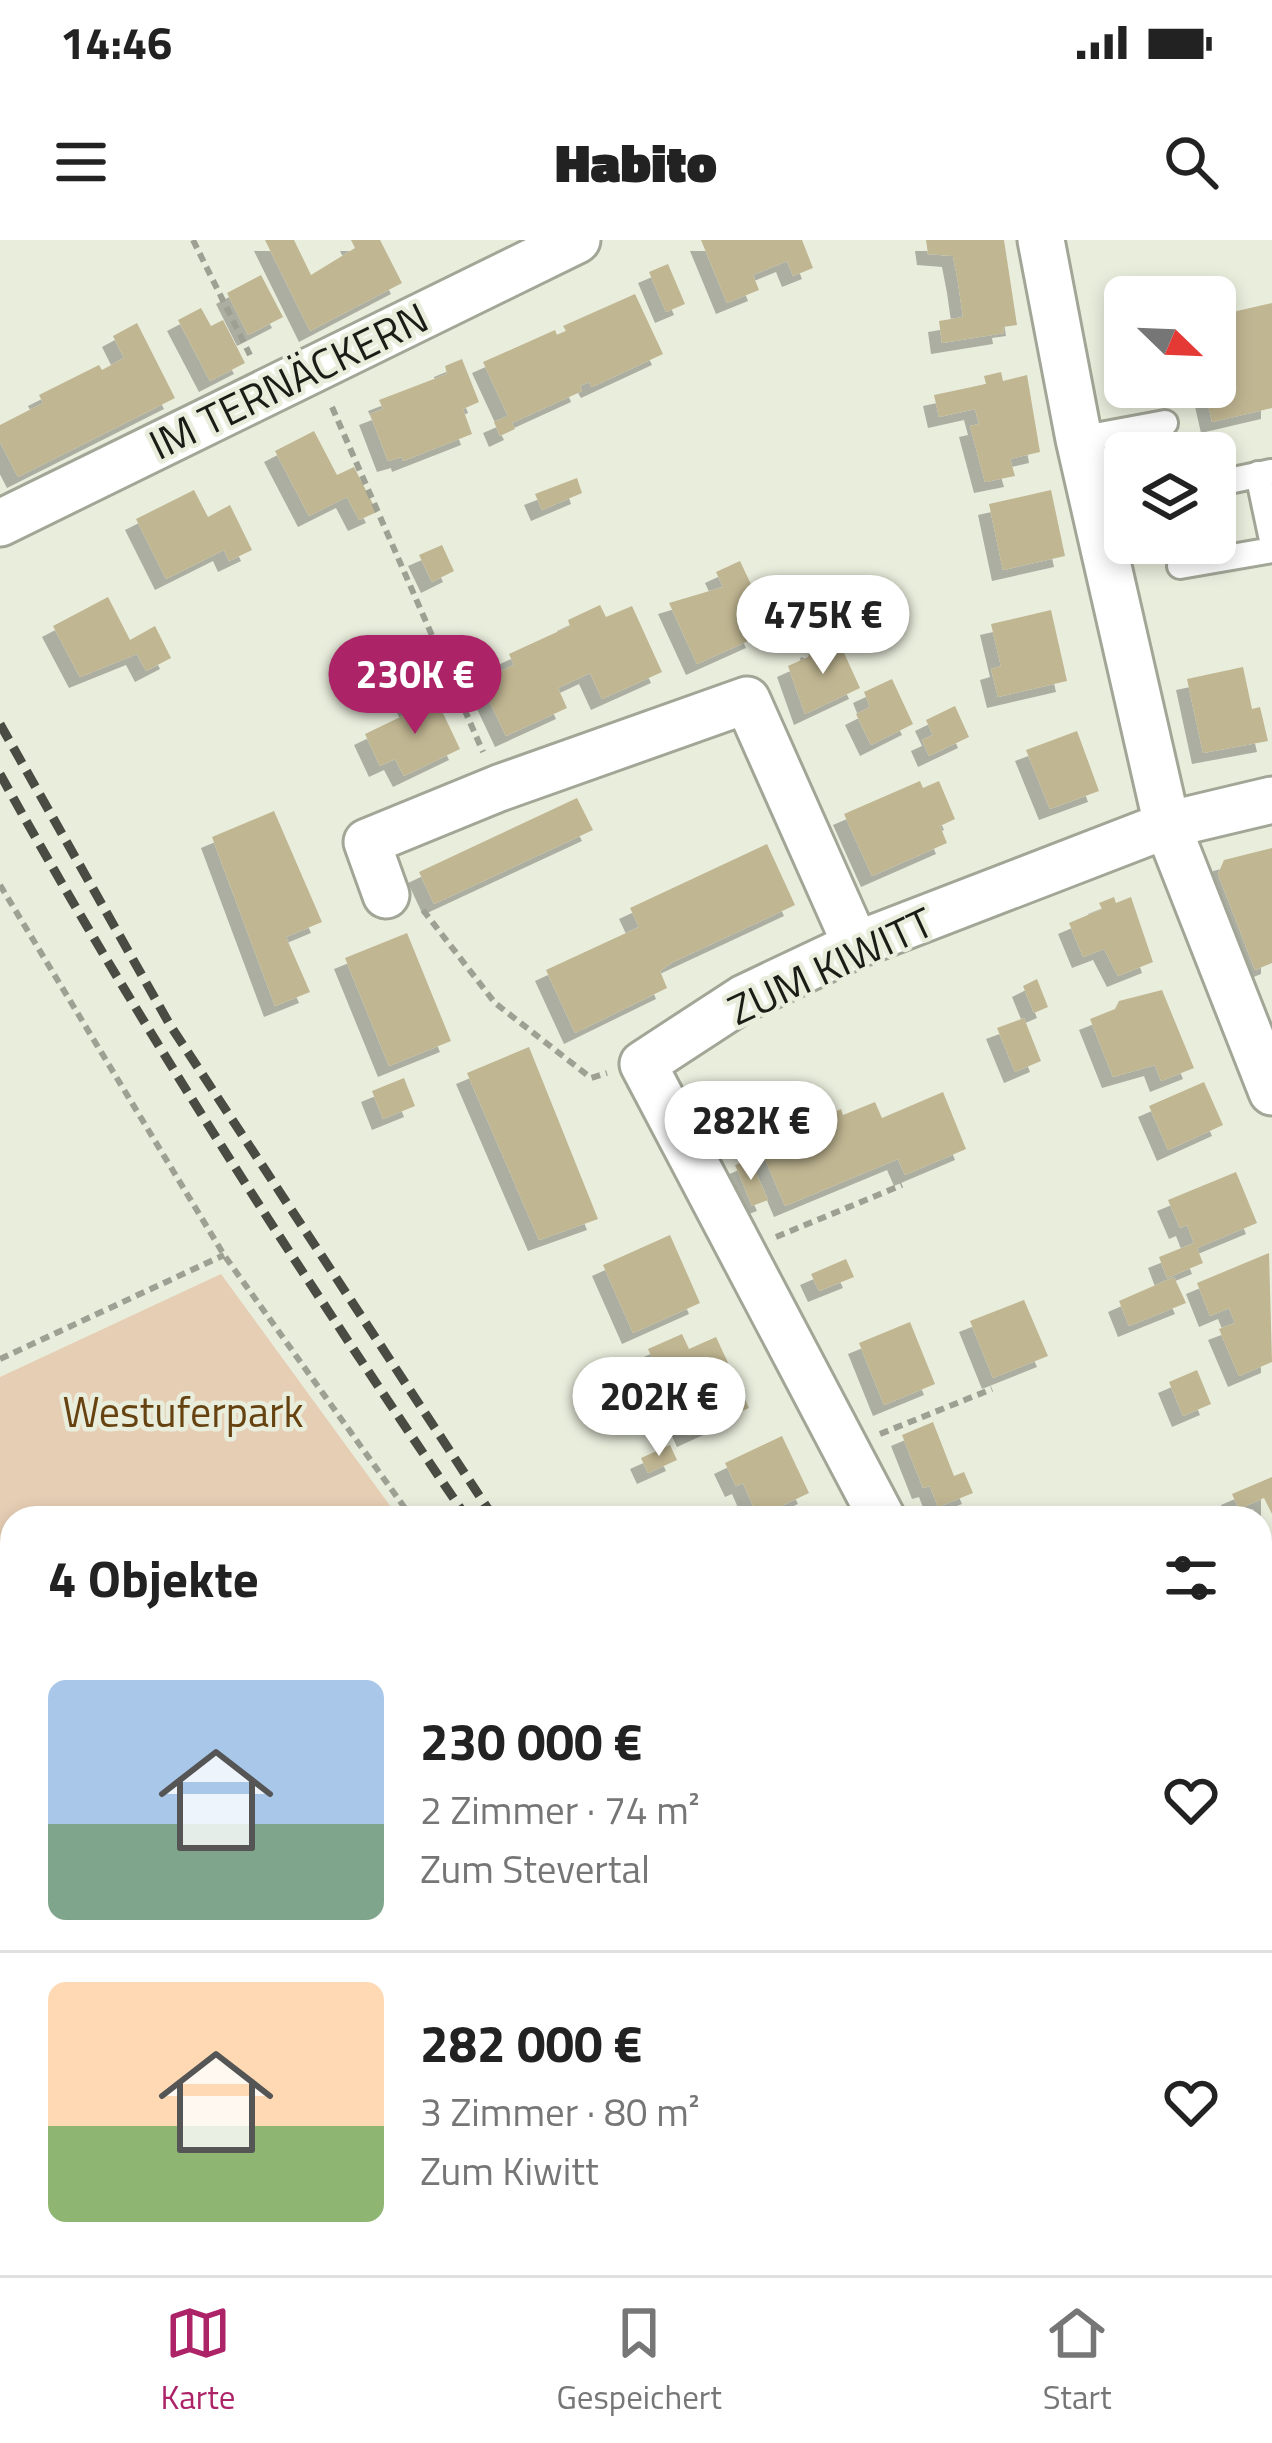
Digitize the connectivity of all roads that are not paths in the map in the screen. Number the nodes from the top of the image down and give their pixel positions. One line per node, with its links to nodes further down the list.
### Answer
1 (577, 240): 7 (street, IM TERNÄCKERN)
2 (1041, 240): 4 (street)
3 (1165, 423): 4 (lane)
4 (1078, 439): 6 (street)
5 (1265, 473): 8 (lane)
6 (1104, 494)
7 (0, 523)
8 (1272, 540)
9 (1272, 550): 11 (lane)
10 (1120, 564): 13 (street)
11 (1180, 566)
12 (1272, 800): 13 (street, ZUM KIWITT)
13 (1167, 825): 15 (street, ZUM KIWITT); 16 (street)
14 (386, 895): 15 (street)
15 (856, 945): 17 (street, ZUM KIWITT)
16 (1272, 1092)
17 (875, 1506)

